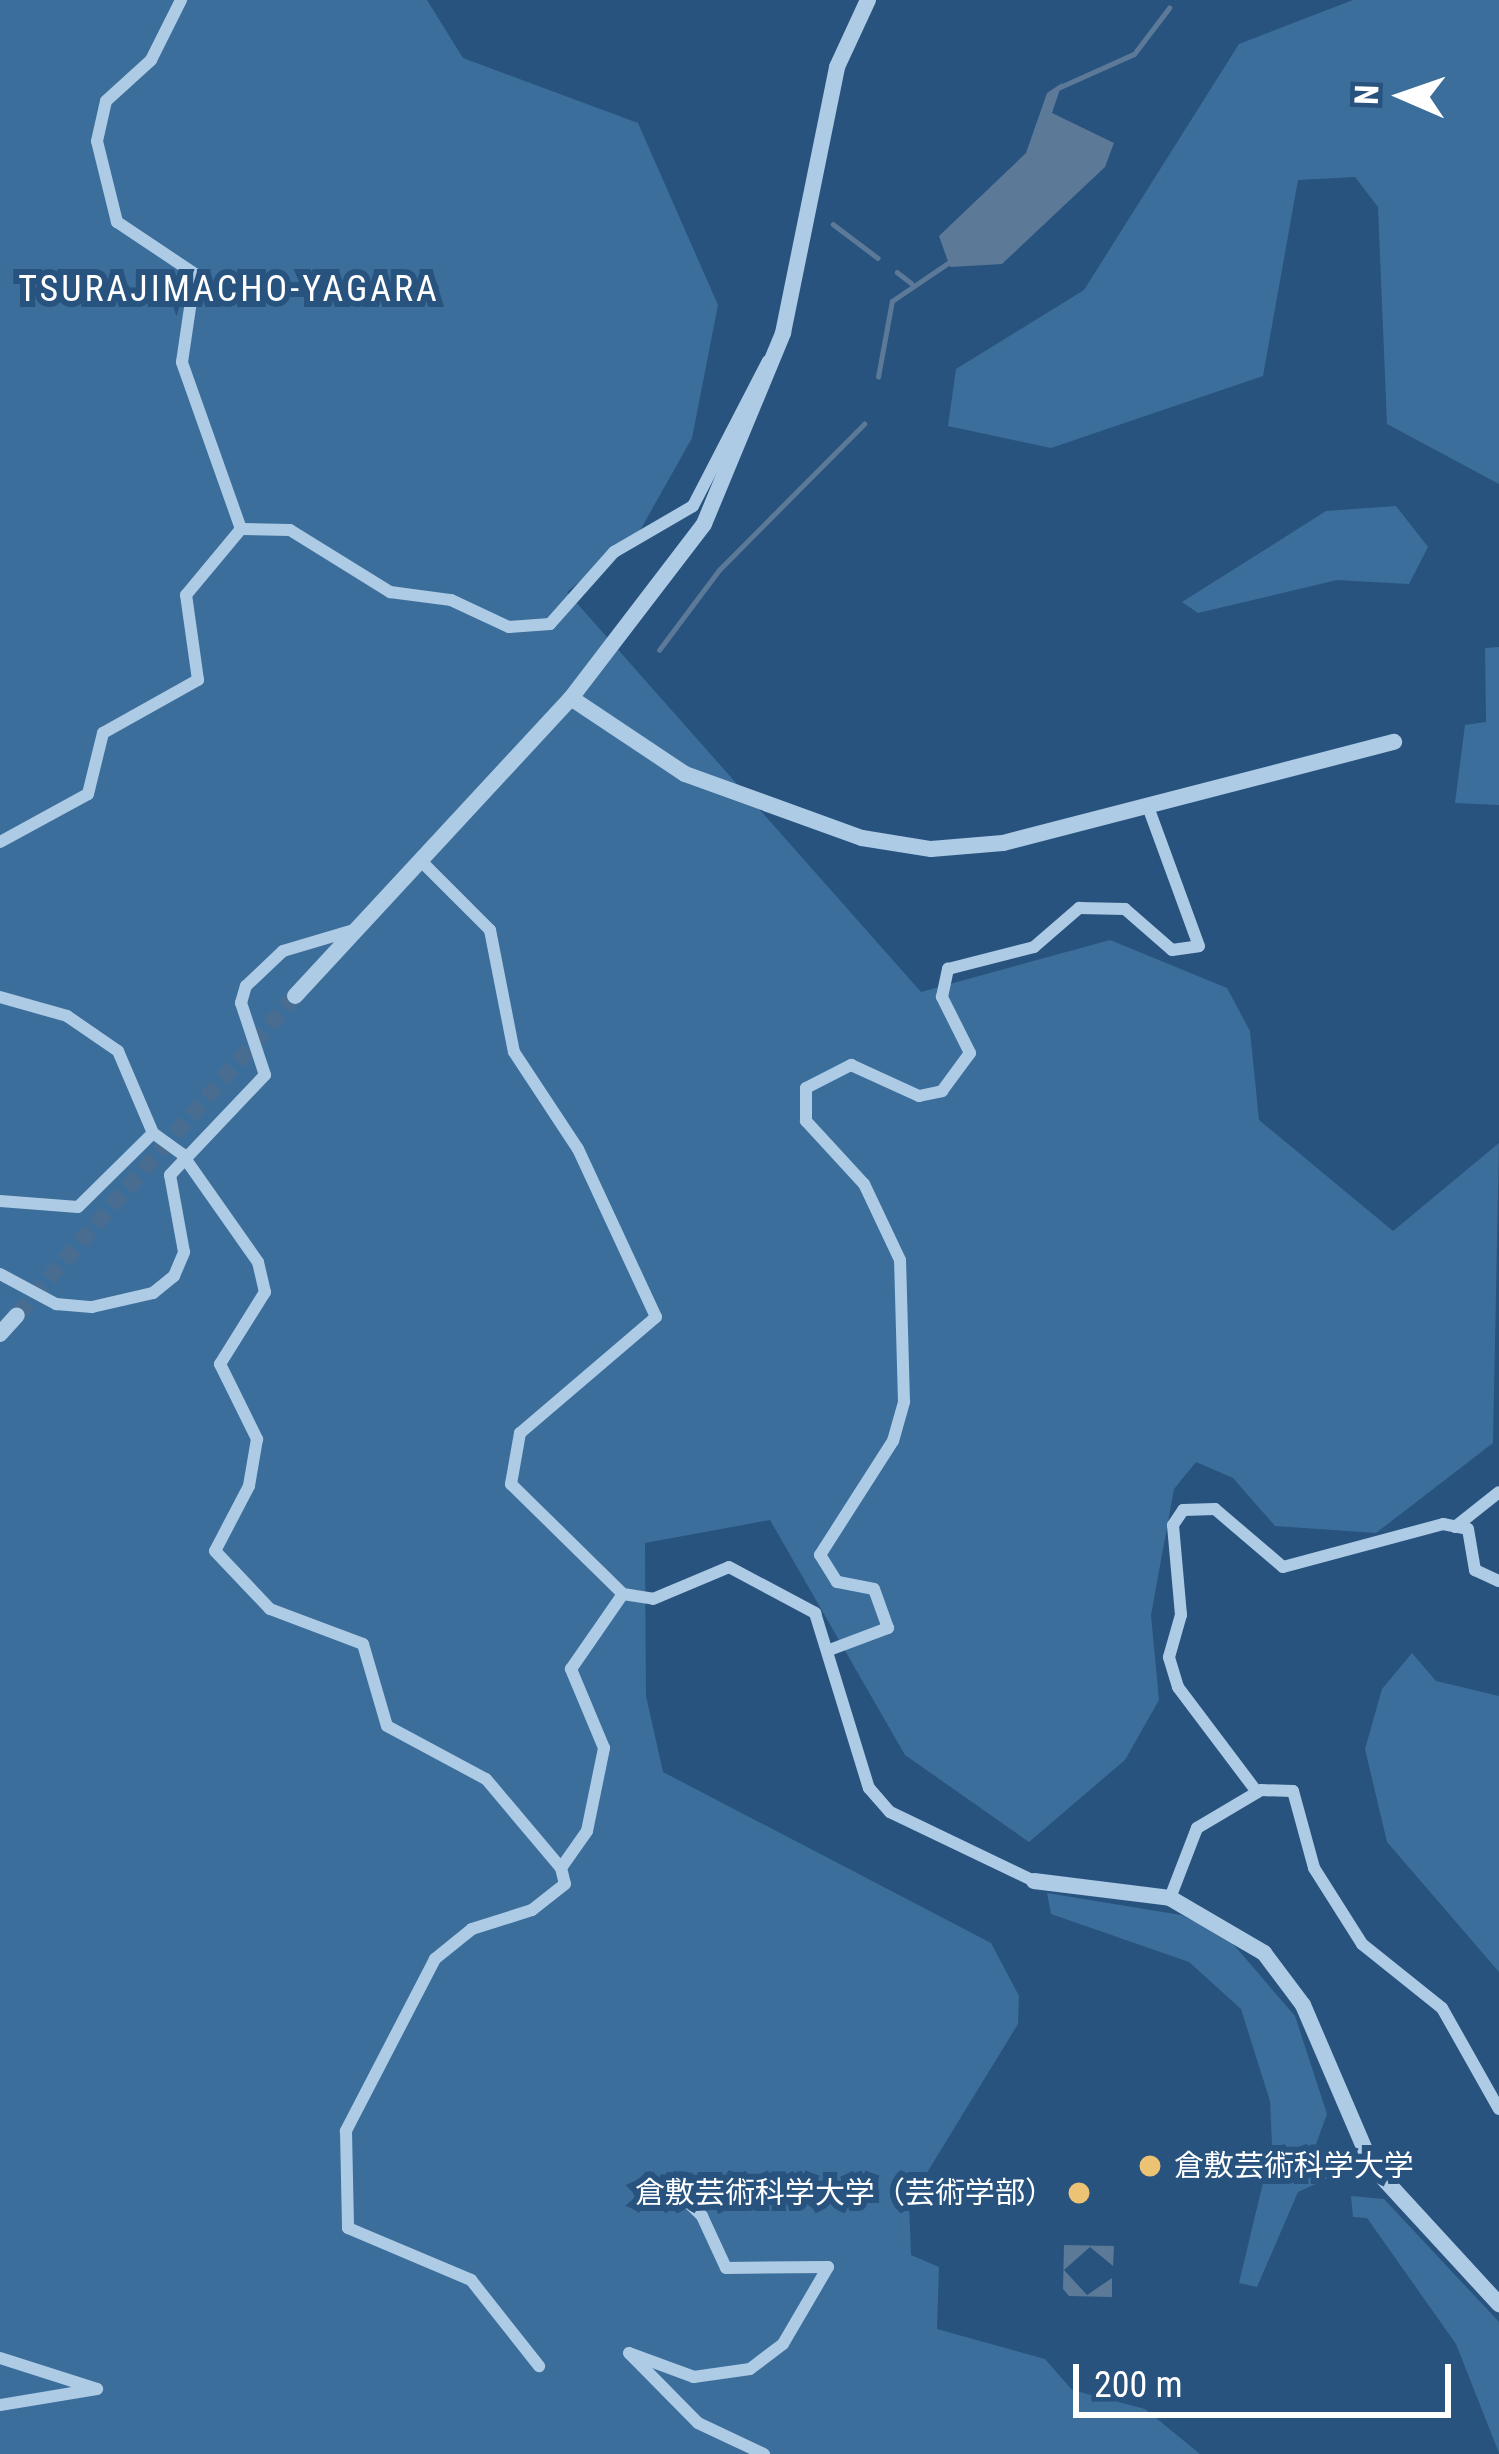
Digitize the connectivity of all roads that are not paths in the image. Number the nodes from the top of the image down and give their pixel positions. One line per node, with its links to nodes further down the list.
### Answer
1 (181, 0): 4 (street)
2 (868, 0): 3 (street)
3 (778, 350): 4 (street); 5 (street)
4 (241, 529): 8 (street)
5 (571, 698): 7 (street); 9 (street)
6 (1394, 742): 7 (street)
7 (1147, 804): 23 (street)
8 (0, 842)
9 (422, 862): 10 (street); 22 (street)
10 (360, 928): 11 (street); 14 (street)
11 (295, 996)
12 (0, 997): 13 (street)
13 (153, 1133): 14 (street); 15 (street)
14 (182, 1154): 16 (street); 25 (street)
15 (0, 1201)
16 (0, 1274)
17 (17, 1315): 18 (street)
18 (0, 1334)
19 (1499, 1492): 20 (street)
20 (1455, 1527): 21 (street); 24 (street)
21 (1499, 1581)
22 (623, 1594): 23 (street); 25 (street)
23 (832, 1649): 26 (street)
24 (1258, 1792): 27 (street); 28 (street)
25 (561, 1868): 32 (street)
26 (1034, 1881): 27 (street)
27 (1170, 1898): 30 (street)
28 (1499, 2109)
29 (670, 2185): 34 (street)
30 (1499, 2304)
31 (0, 2358): 33 (street)
32 (539, 2366)
33 (0, 2405)
34 (764, 2454)

